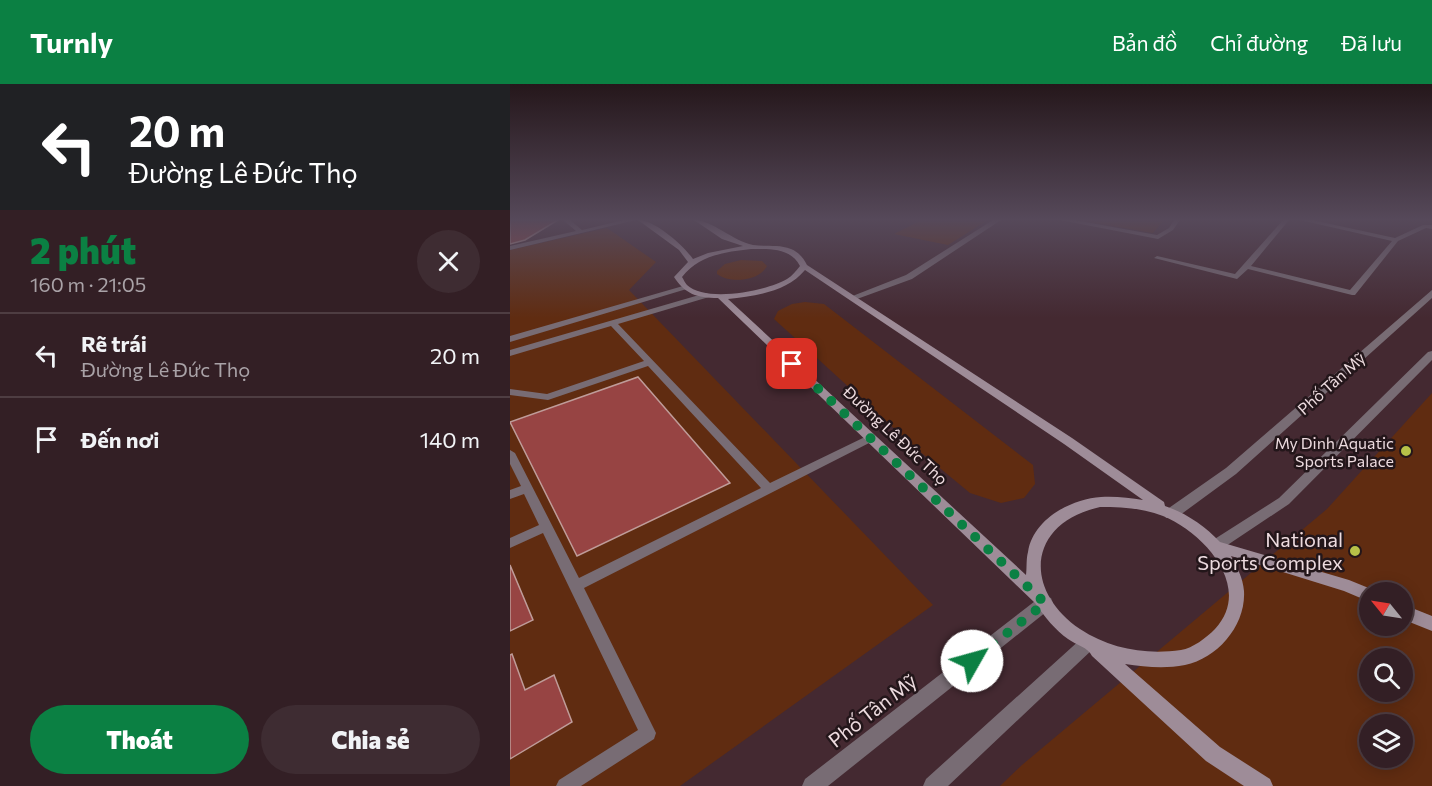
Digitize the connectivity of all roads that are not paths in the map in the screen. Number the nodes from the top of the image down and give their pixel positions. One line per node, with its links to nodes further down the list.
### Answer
1 (685, 253): 8 (main road)
2 (717, 253): 8 (main road)
3 (793, 253): 9 (main road)
4 (946, 253): 15 (street)
5 (1260, 253): 10 (lane)
6 (1386, 253): 10 (lane)
7 (1158, 258): 10 (lane)
8 (692, 262): 11 (main road)
9 (804, 266): 14 (main road); 15 (main road)
10 (1248, 267)
11 (686, 288): 13 (main road); 17 (lane)
12 (1432, 293): 27 (street, Phố Tân Mỹ)
13 (706, 295): 14 (main road); 16 (lane)
14 (720, 296): 22 (main road, Đường Lê Đức Thọ)
15 (854, 297): 27 (main road)
16 (612, 322): 18 (lane); 20 (lane)
17 (510, 339)
18 (510, 353)
19 (1432, 354): 30 (street)
20 (650, 362): 21 (lane); 25 (lane)
21 (510, 392)
22 (871, 438): 25 (lane); 33 (main road, Đường Lê Đức Thọ)
23 (510, 453): 24 (lane)
24 (527, 488): 26 (lane); 28 (lane)
25 (769, 489): 31 (lane)
26 (510, 495)
27 (1171, 514): 30 (main road); 33 (main road)
28 (546, 527): 29 (lane); 31 (lane)
29 (510, 543)
30 (1215, 546): 32 (main road); 36 (main road)
31 (575, 586): 37 (lane)
32 (1359, 591)
33 (1045, 603): 36 (main road); 38 (street, Phố Tân Mỹ)
34 (1413, 616): 35 (main road)
35 (1432, 624)
36 (1088, 643): 39 (street); 40 (main road)
37 (565, 786)
38 (812, 786)
39 (933, 786)
40 (1263, 786)

